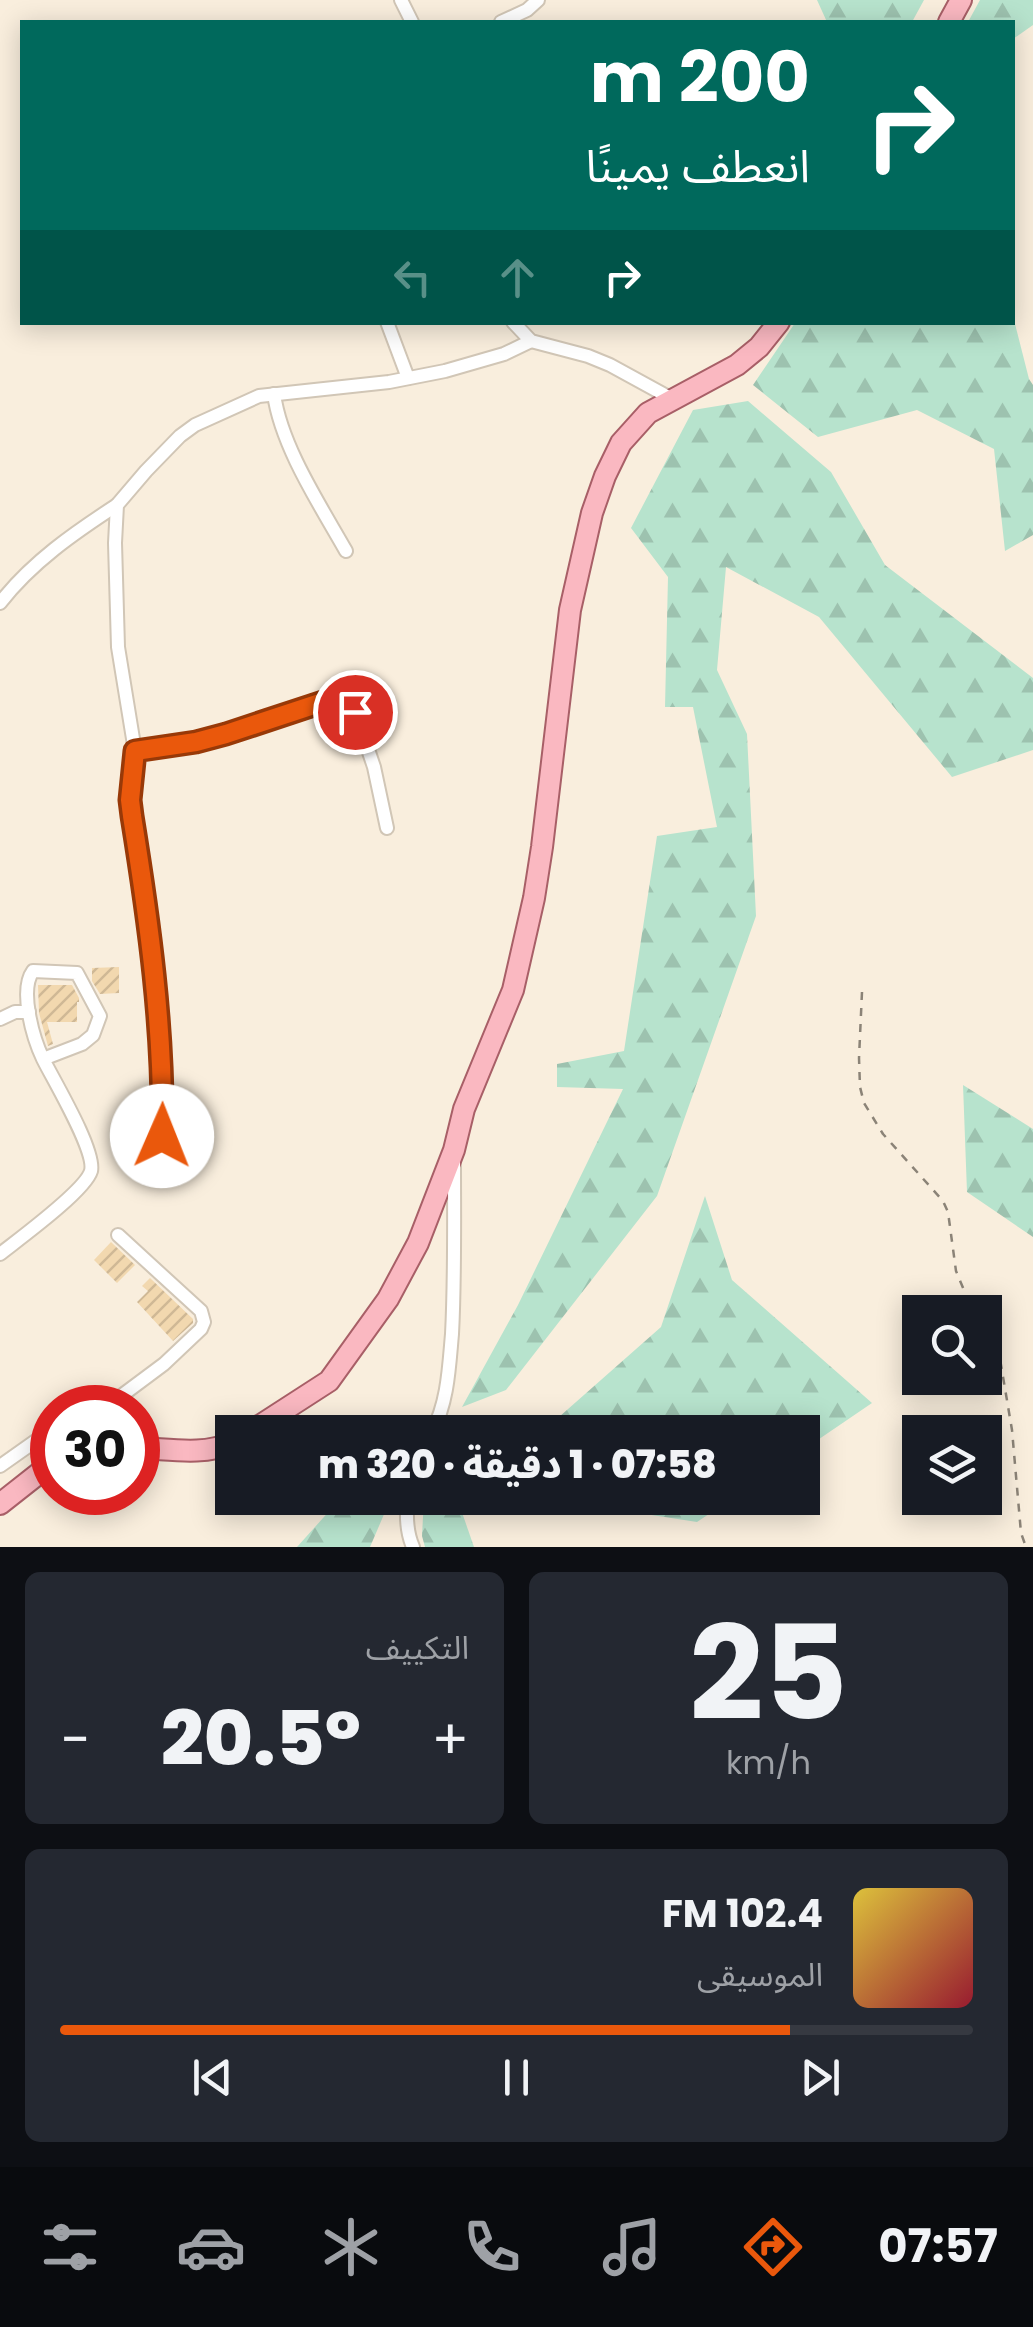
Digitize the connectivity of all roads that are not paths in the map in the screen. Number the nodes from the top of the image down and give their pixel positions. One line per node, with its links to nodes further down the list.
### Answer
1 (538, 0): 2 (street)
2 (505, 20)
3 (388, 325): 7 (street)
4 (515, 325): 6 (street)
5 (777, 325): 9 (main road)
6 (531, 340): 7 (street); 9 (street)
7 (408, 378): 8 (street)
8 (274, 394): 10 (street); 11 (street)
9 (674, 400): 19 (main road)
10 (118, 505): 12 (street); 13 (street)
11 (346, 551)
12 (0, 603)
13 (135, 751): 14 (street); 18 (street)
14 (387, 828)
15 (29, 1012): 16 (street); 17 (street); 17 (street)
16 (0, 1019)
17 (43, 1059): 21 (street)
18 (162, 1136)
19 (454, 1150): 23 (main road); 24 (street)
20 (118, 1235): 22 (street)
21 (0, 1254)
22 (135, 1385)
23 (276, 1415)
24 (441, 1415)
25 (30, 1444): 28 (street)
26 (215, 1448): 27 (main road)
27 (160, 1450)
28 (0, 1466)
29 (30, 1480): 30 (main road)
30 (0, 1504)
31 (406, 1515): 32 (street)
32 (413, 1547)

